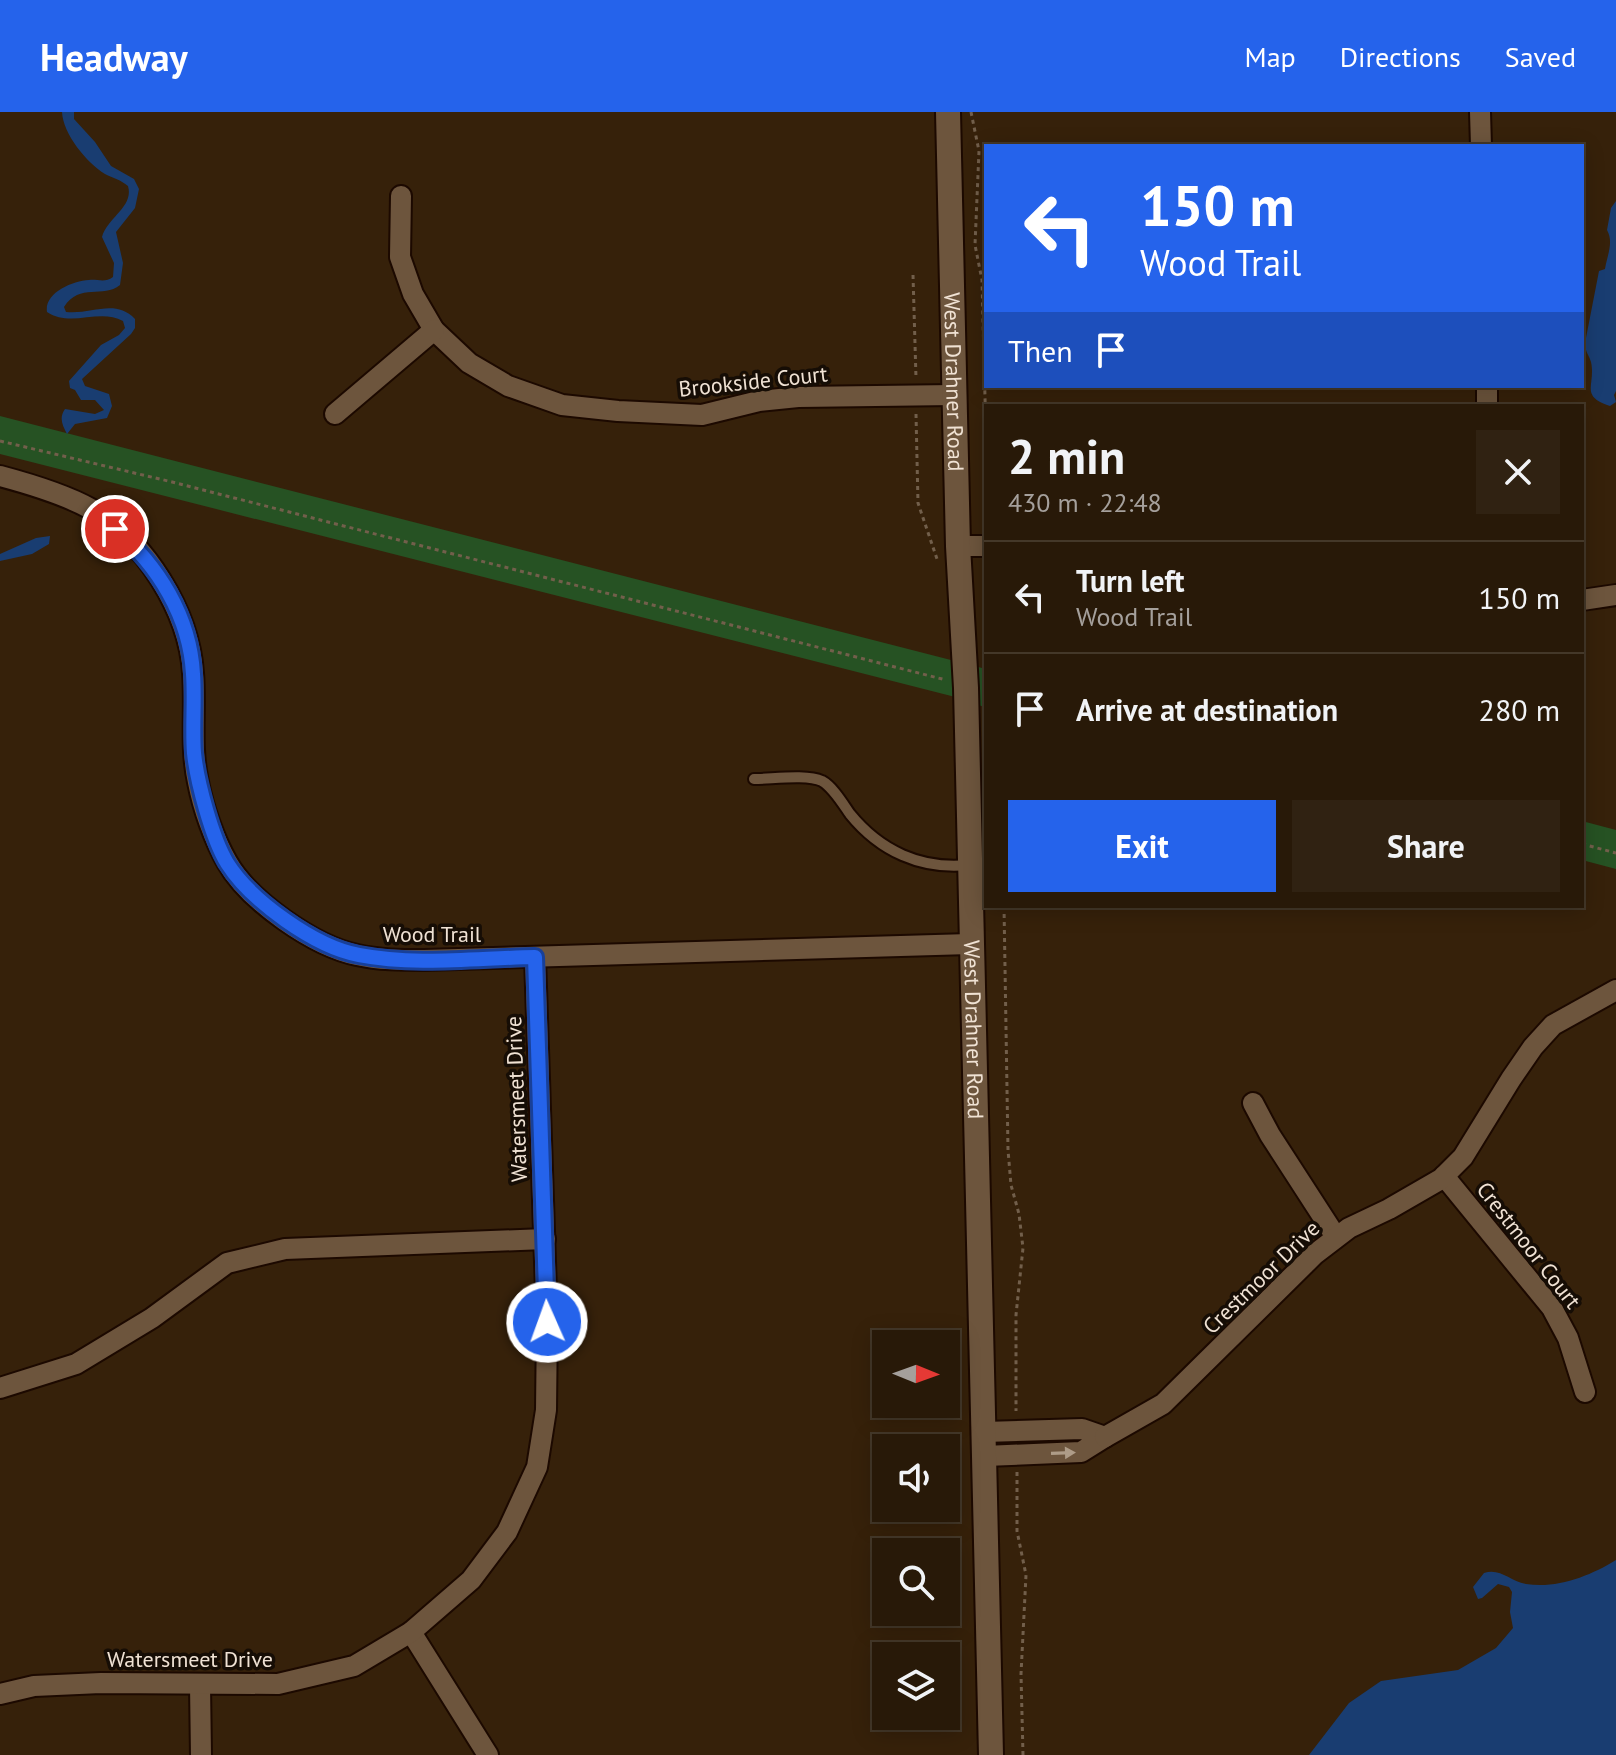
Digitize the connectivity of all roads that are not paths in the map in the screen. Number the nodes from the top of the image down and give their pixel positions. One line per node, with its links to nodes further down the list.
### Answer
1 (948, 112): 6 (street, West Drahner Road)
2 (1480, 112): 3 (street)
3 (1481, 144)
4 (401, 196): 5 (street, Brookside Court)
5 (434, 330): 6 (street, Brookside Court); 7 (street)
6 (954, 395): 9 (street, West Drahner Road)
7 (335, 414)
8 (0, 476): 16 (street, Wood Trail)
9 (958, 546): 10 (street); 14 (street, West Drahner Road)
10 (984, 546)
11 (1616, 595): 12 (street)
12 (1584, 600)
13 (754, 779): 14 (lane)
14 (969, 865): 15 (street, West Drahner Road)
15 (970, 944): 16 (street, Wood Trail); 25 (street, West Drahner Road)
16 (535, 957): 21 (street, Watersmeet Drive)
17 (1616, 990): 19 (street, Crestmoor Drive)
18 (1253, 1103): 20 (street)
19 (1444, 1176): 20 (street, Crestmoor Drive); 23 (street, Crestmoor Court)
20 (1336, 1237): 24 (street, Crestmoor Drive)
21 (545, 1239): 22 (street); 26 (street, Watersmeet Drive)
22 (0, 1388)
23 (1585, 1392)
24 (1105, 1437): 25 (street); 25 (street, Crestmoor Drive, one-way to 24)
25 (984, 1444): 31 (street, West Drahner Road)
26 (411, 1632): 27 (street, Watersmeet Drive); 30 (street)
27 (200, 1685): 28 (street, Watersmeet Drive); 29 (street)
28 (0, 1694)
29 (201, 1755)
30 (488, 1755)
31 (991, 1755)

